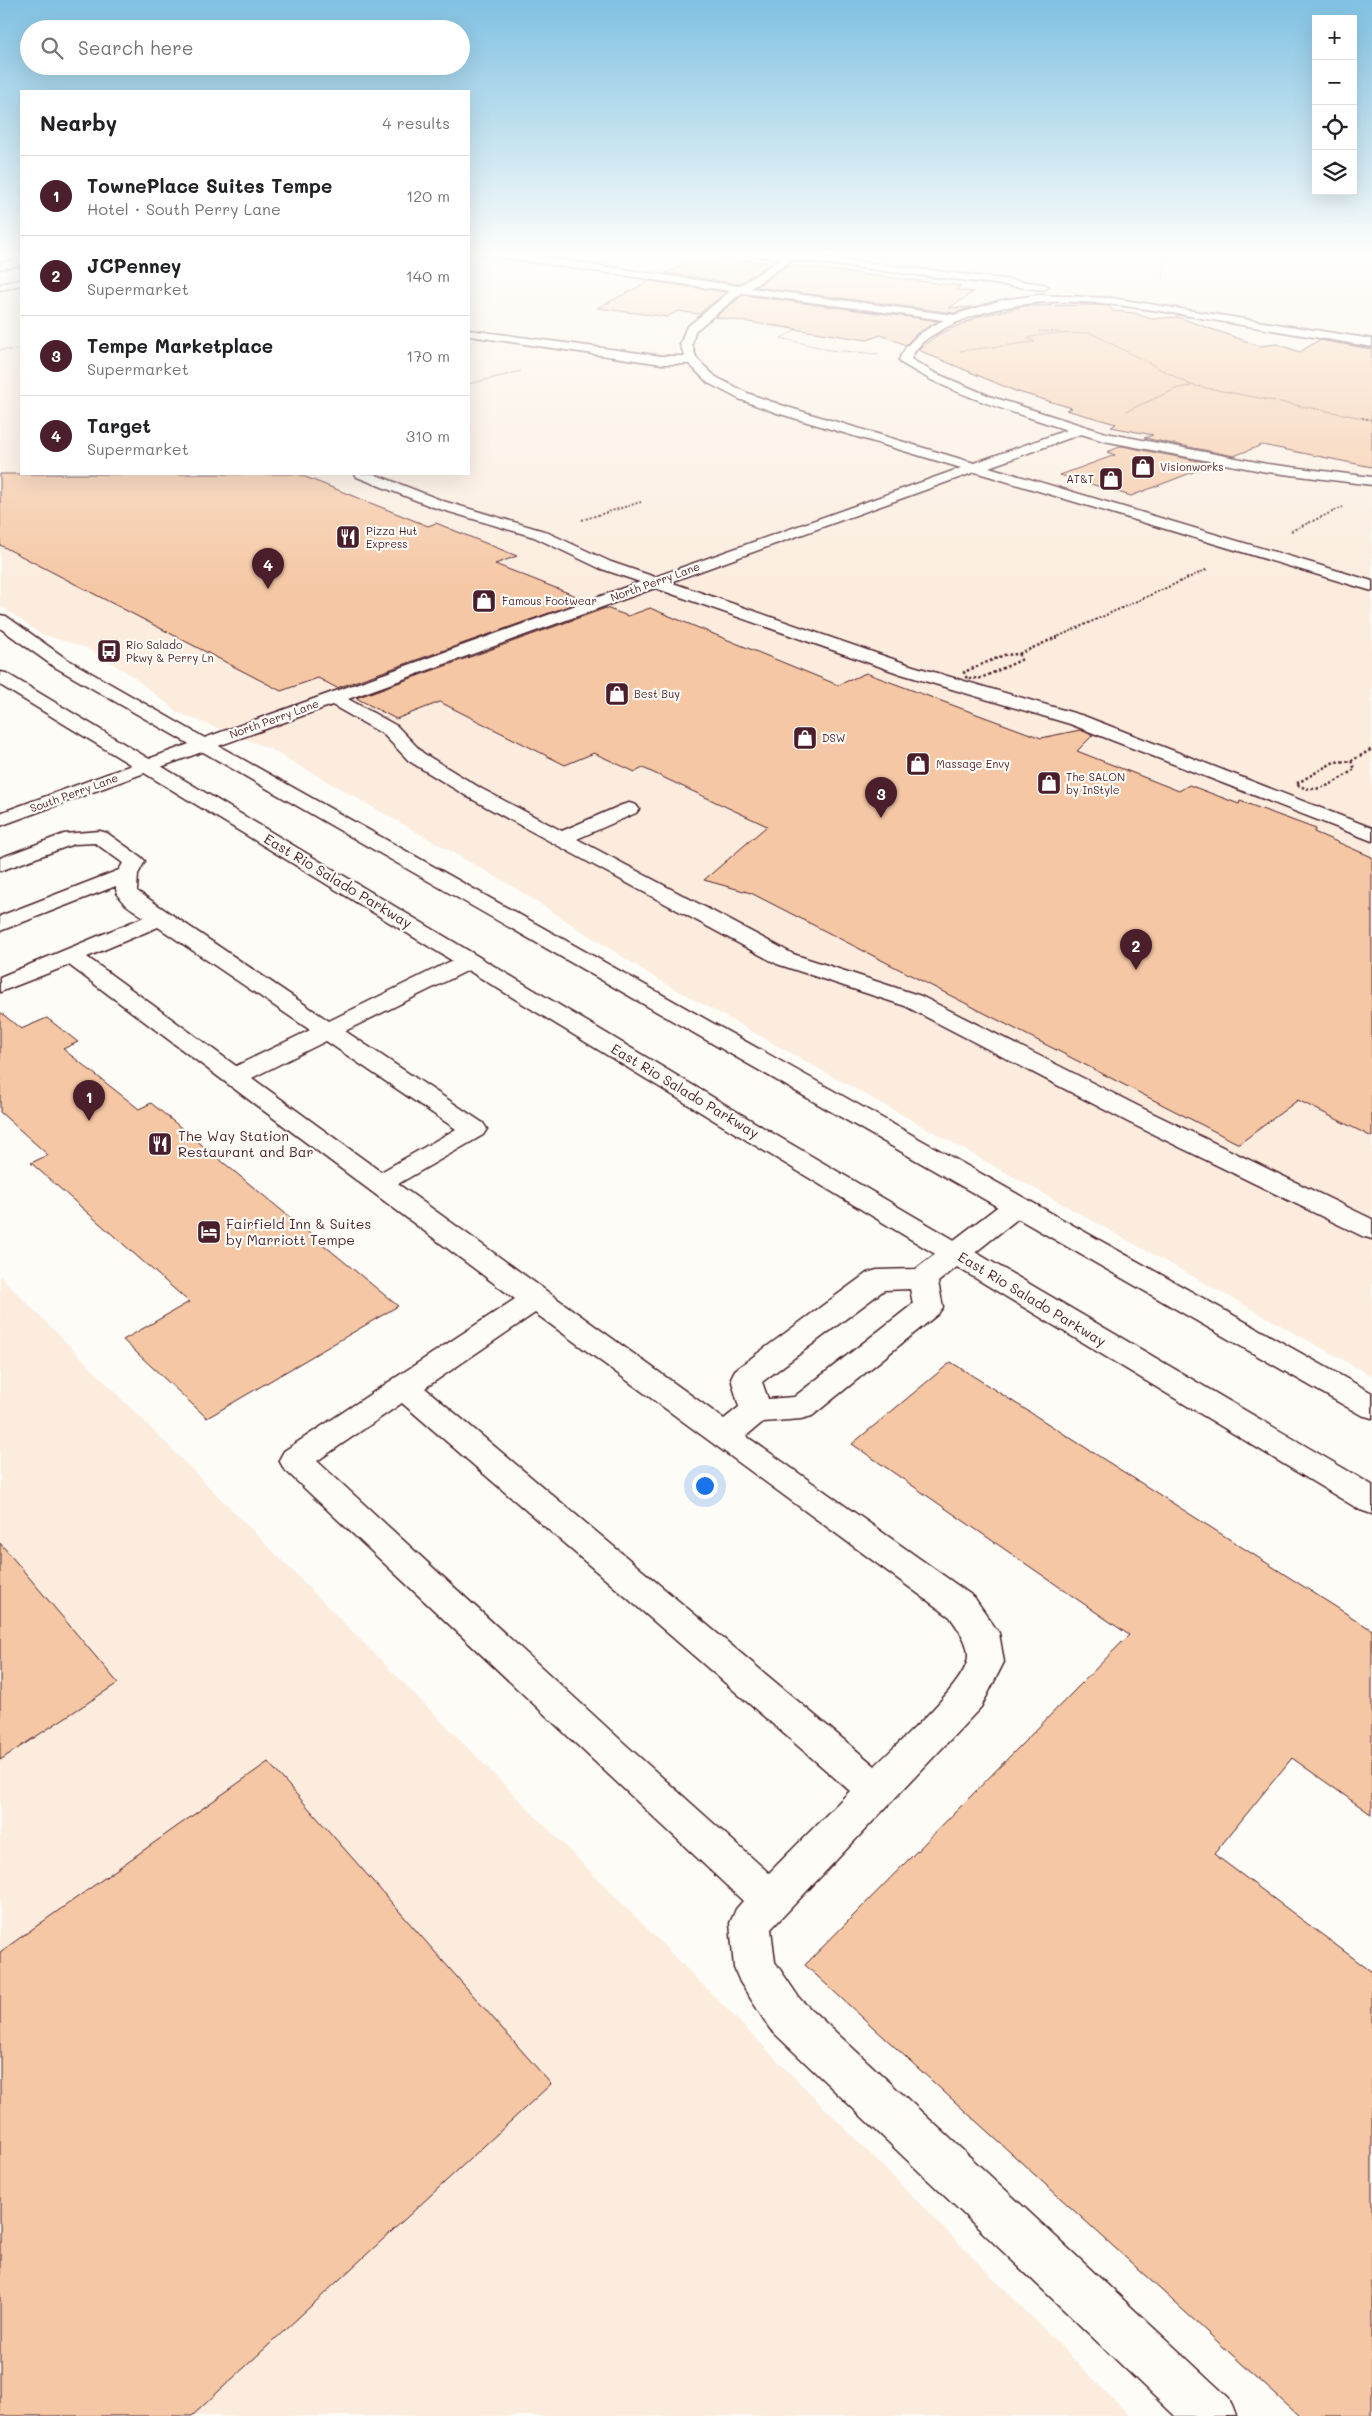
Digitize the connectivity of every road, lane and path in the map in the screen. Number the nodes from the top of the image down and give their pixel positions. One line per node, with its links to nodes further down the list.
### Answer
1 (696, 364): 7 (main road)
2 (911, 364): 6 (main road)
3 (1149, 364): 4 (path)
4 (1191, 386): 5 (path); 6 (path)
5 (1372, 420)
6 (1079, 430): 7 (main road, North Perry Lane); 9 (main road)
7 (975, 467): 15 (main road, North Perry Lane); 16 (main road)
8 (365, 475): 15 (main road)
9 (1372, 481)
10 (641, 502): 12 (path)
11 (1346, 506): 13 (path)
12 (575, 523)
13 (1285, 534)
14 (1214, 566): 18 (path)
15 (656, 581): 20 (main road, North Perry Lane); 27 (main road)
16 (1372, 586)
17 (0, 620): 21 (main road)
18 (1019, 654)
19 (0, 677): 24 (main road, East Rio Salado Parkway)
20 (333, 698): 21 (main road, North Perry Lane); 28 (main road)
21 (203, 745): 24 (main road, North Perry Lane); 39 (main road)
22 (1372, 749): 23 (path)
23 (1352, 761): 23 (path)
24 (148, 766): 26 (main road, South Perry Lane); 34 (main road, East Rio Salado Parkway)
25 (629, 809): 28 (main road)
26 (0, 820)
27 (1372, 834)
28 (561, 839): 40 (main road)
29 (0, 865): 30 (main road)
30 (127, 874): 31 (main road); 32 (main road)
31 (160, 918): 33 (main road); 36 (main road)
32 (0, 924)
33 (71, 956): 35 (main road); 37 (main road)
34 (469, 960): 36 (main road); 41 (main road, East Rio Salado Parkway)
35 (0, 984)
36 (328, 1031): 37 (main road); 38 (main road)
37 (234, 1077): 38 (main road)
38 (380, 1184): 43 (main road)
39 (1015, 1206): 41 (main road); 45 (main road)
40 (1372, 1230)
41 (955, 1253): 42 (main road); 48 (main road, East Rio Salado Parkway)
42 (923, 1279): 46 (main road); 46 (main road)
43 (535, 1299): 44 (main road); 47 (main road)
44 (403, 1387): 49 (main road); 50 (main road)
45 (1372, 1407)
46 (756, 1411): 47 (main road)
47 (724, 1436): 49 (main road)
48 (1372, 1502)
49 (877, 1790): 50 (main road)
50 (770, 1900): 51 (main road)
51 (1211, 2416)

